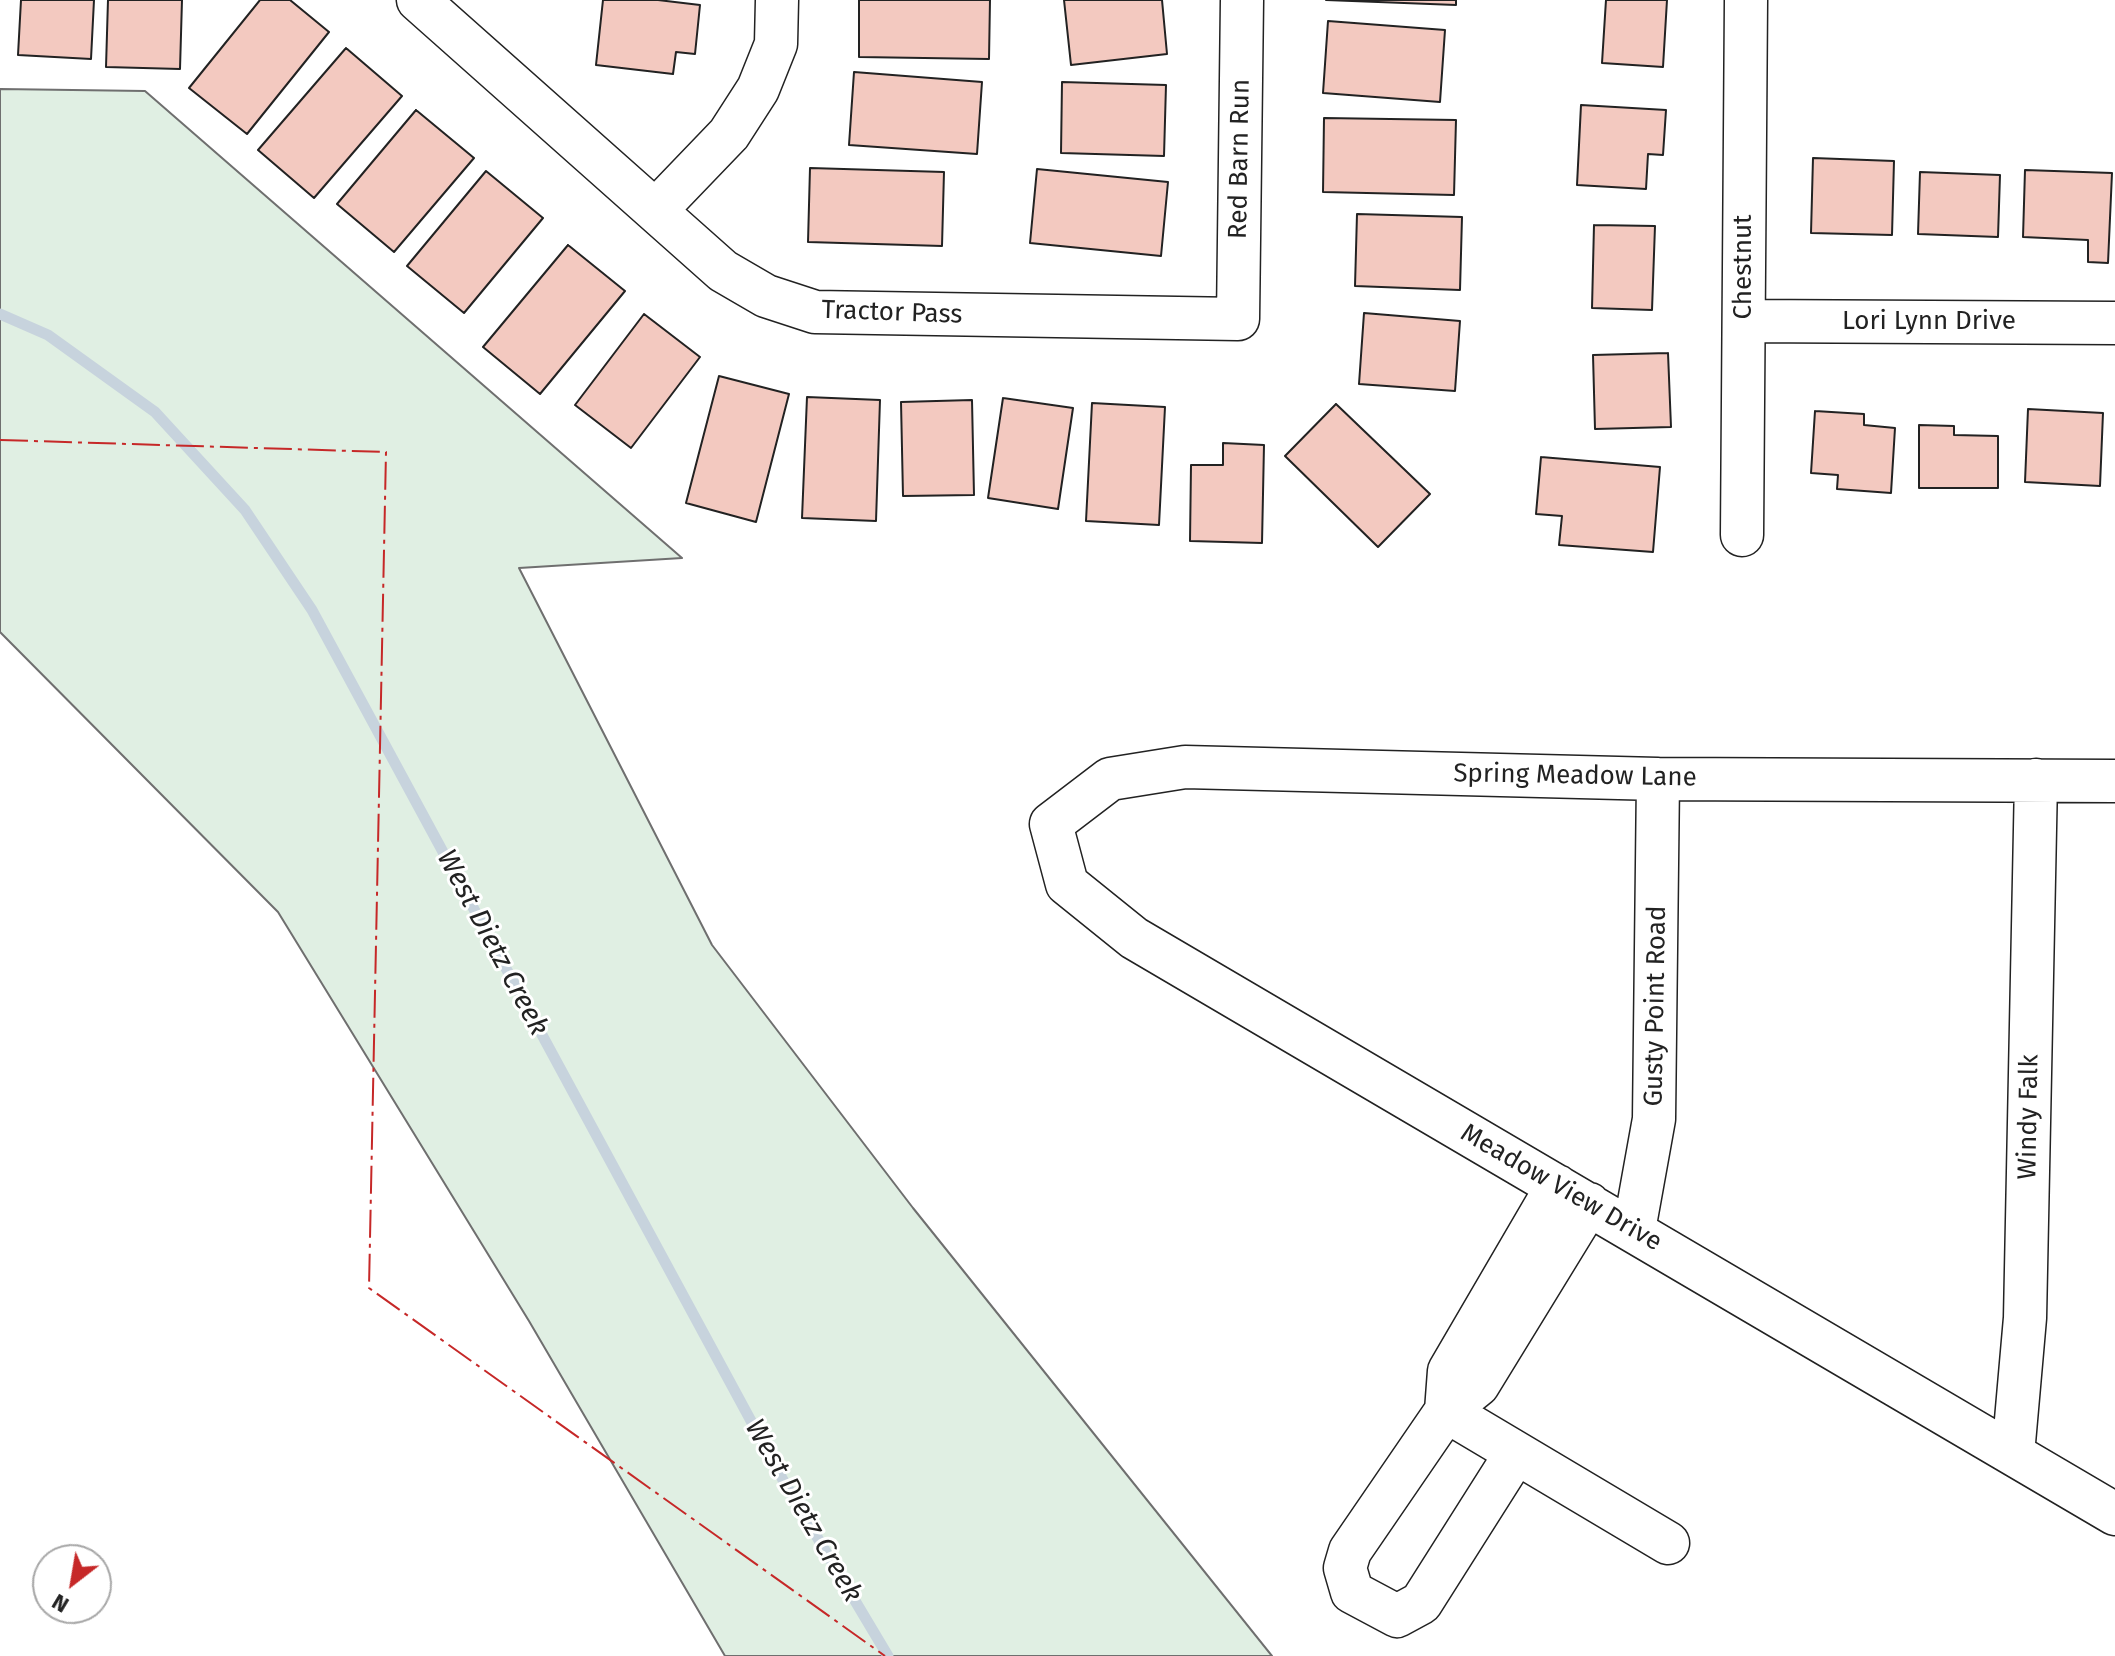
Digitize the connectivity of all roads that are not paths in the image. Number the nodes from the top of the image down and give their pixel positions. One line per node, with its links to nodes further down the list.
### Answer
1 (418, 0): 5 (street, Tractor Pass)
2 (777, 0): 5 (street)
3 (1242, 0): 6 (street, Red Barn Run)
4 (1746, 0): 7 (street, Chestnut)
5 (656, 210): 6 (street, Tractor Pass)
6 (1238, 319)
7 (1744, 321): 8 (street, Lori Lynn Drive); 9 (street, Chestnut)
8 (2115, 323)
9 (1742, 535)
10 (1658, 779): 11 (street, Spring Meadow Lane); 13 (street, Spring Meadow Lane); 15 (street, Gusty Point Road)
11 (2036, 780): 12 (street, Spring Meadow Lane); 18 (street, Windy Falk)
12 (2115, 781)
13 (1051, 824): 14 (street, Meadow View Drive)
14 (1573, 1195): 15 (street, Meadow View Drive); 16 (street)
15 (1634, 1230): 18 (street, Meadow View Drive)
16 (1446, 1411): 17 (street); 17 (street)
17 (1516, 1453): 20 (street)
18 (2013, 1454): 19 (street, Meadow View Drive)
19 (2115, 1514)
20 (1668, 1543)

